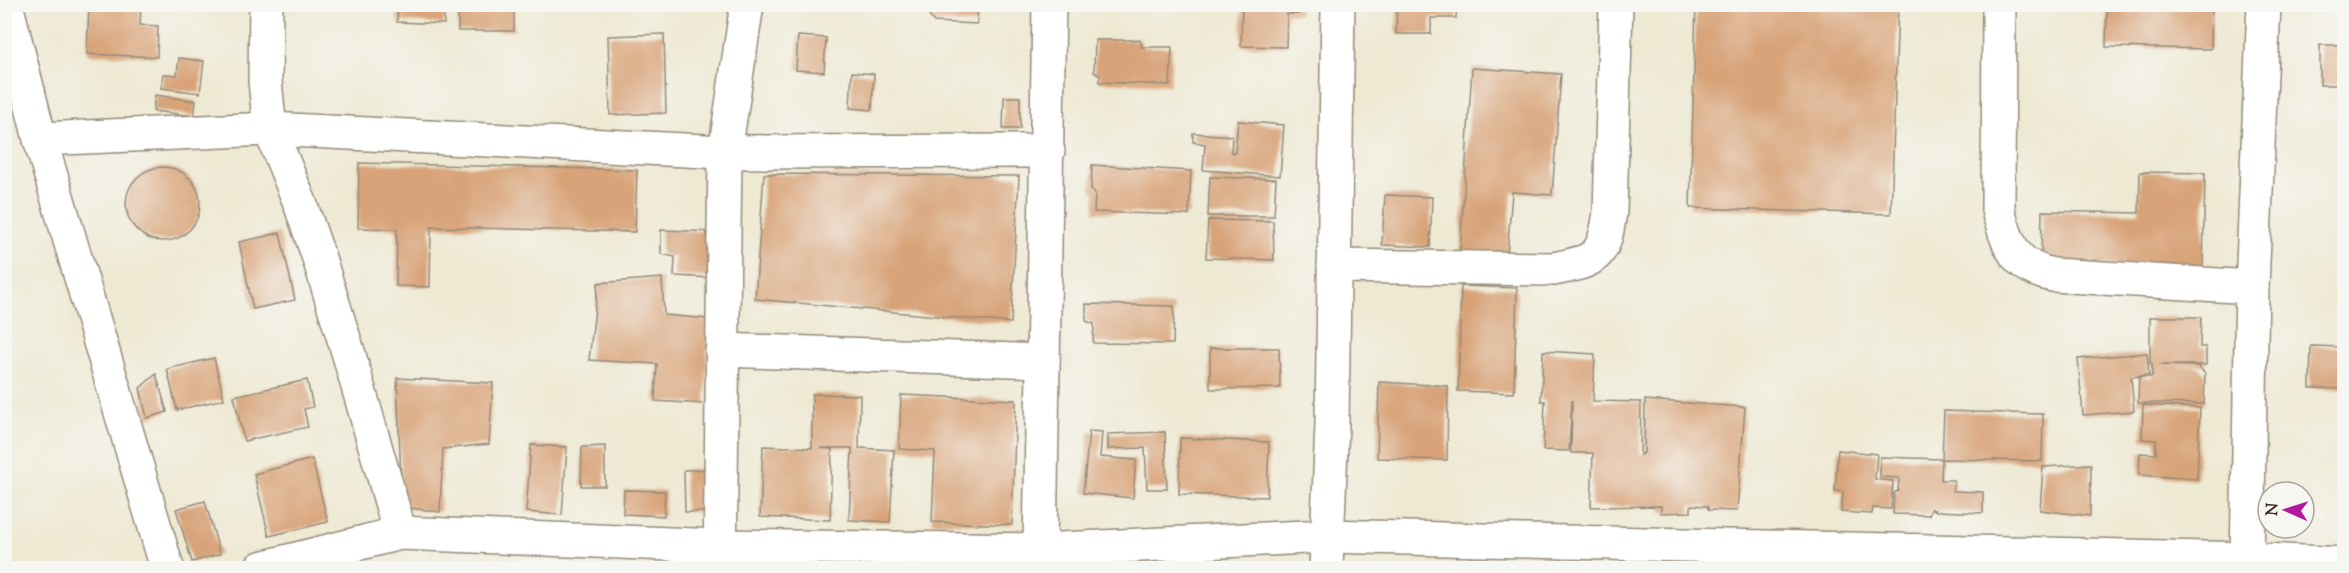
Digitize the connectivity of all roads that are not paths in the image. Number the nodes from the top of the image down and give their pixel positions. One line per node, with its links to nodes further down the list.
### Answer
1 (6, 4): 10 (street)
2 (266, 4): 9 (street)
3 (747, 4): 12 (street)
4 (1049, 4): 11 (street)
5 (1338, 4): 13 (street)
6 (1616, 4): 13 (street)
7 (1999, 4): 14 (street)
8 (2264, 4): 14 (street)
9 (270, 129): 10 (street); 12 (street); 17 (street)
10 (40, 139): 24 (street)
11 (1048, 151): 12 (street); 16 (street)
12 (725, 152): 15 (street)
13 (1334, 266): 18 (street)
14 (2252, 287): 21 (street)
15 (722, 350): 16 (street); 20 (street)
16 (1043, 361): 19 (street)
17 (400, 533): 20 (street); 25 (street)
18 (1327, 536): 19 (street); 22 (street); 26 (street)
19 (1030, 556): 20 (street)
20 (720, 557)
21 (2247, 559): 22 (street); 23 (street)
22 (1930, 560)
23 (2344, 564)
24 (167, 568)
25 (261, 568)
26 (1326, 568)

